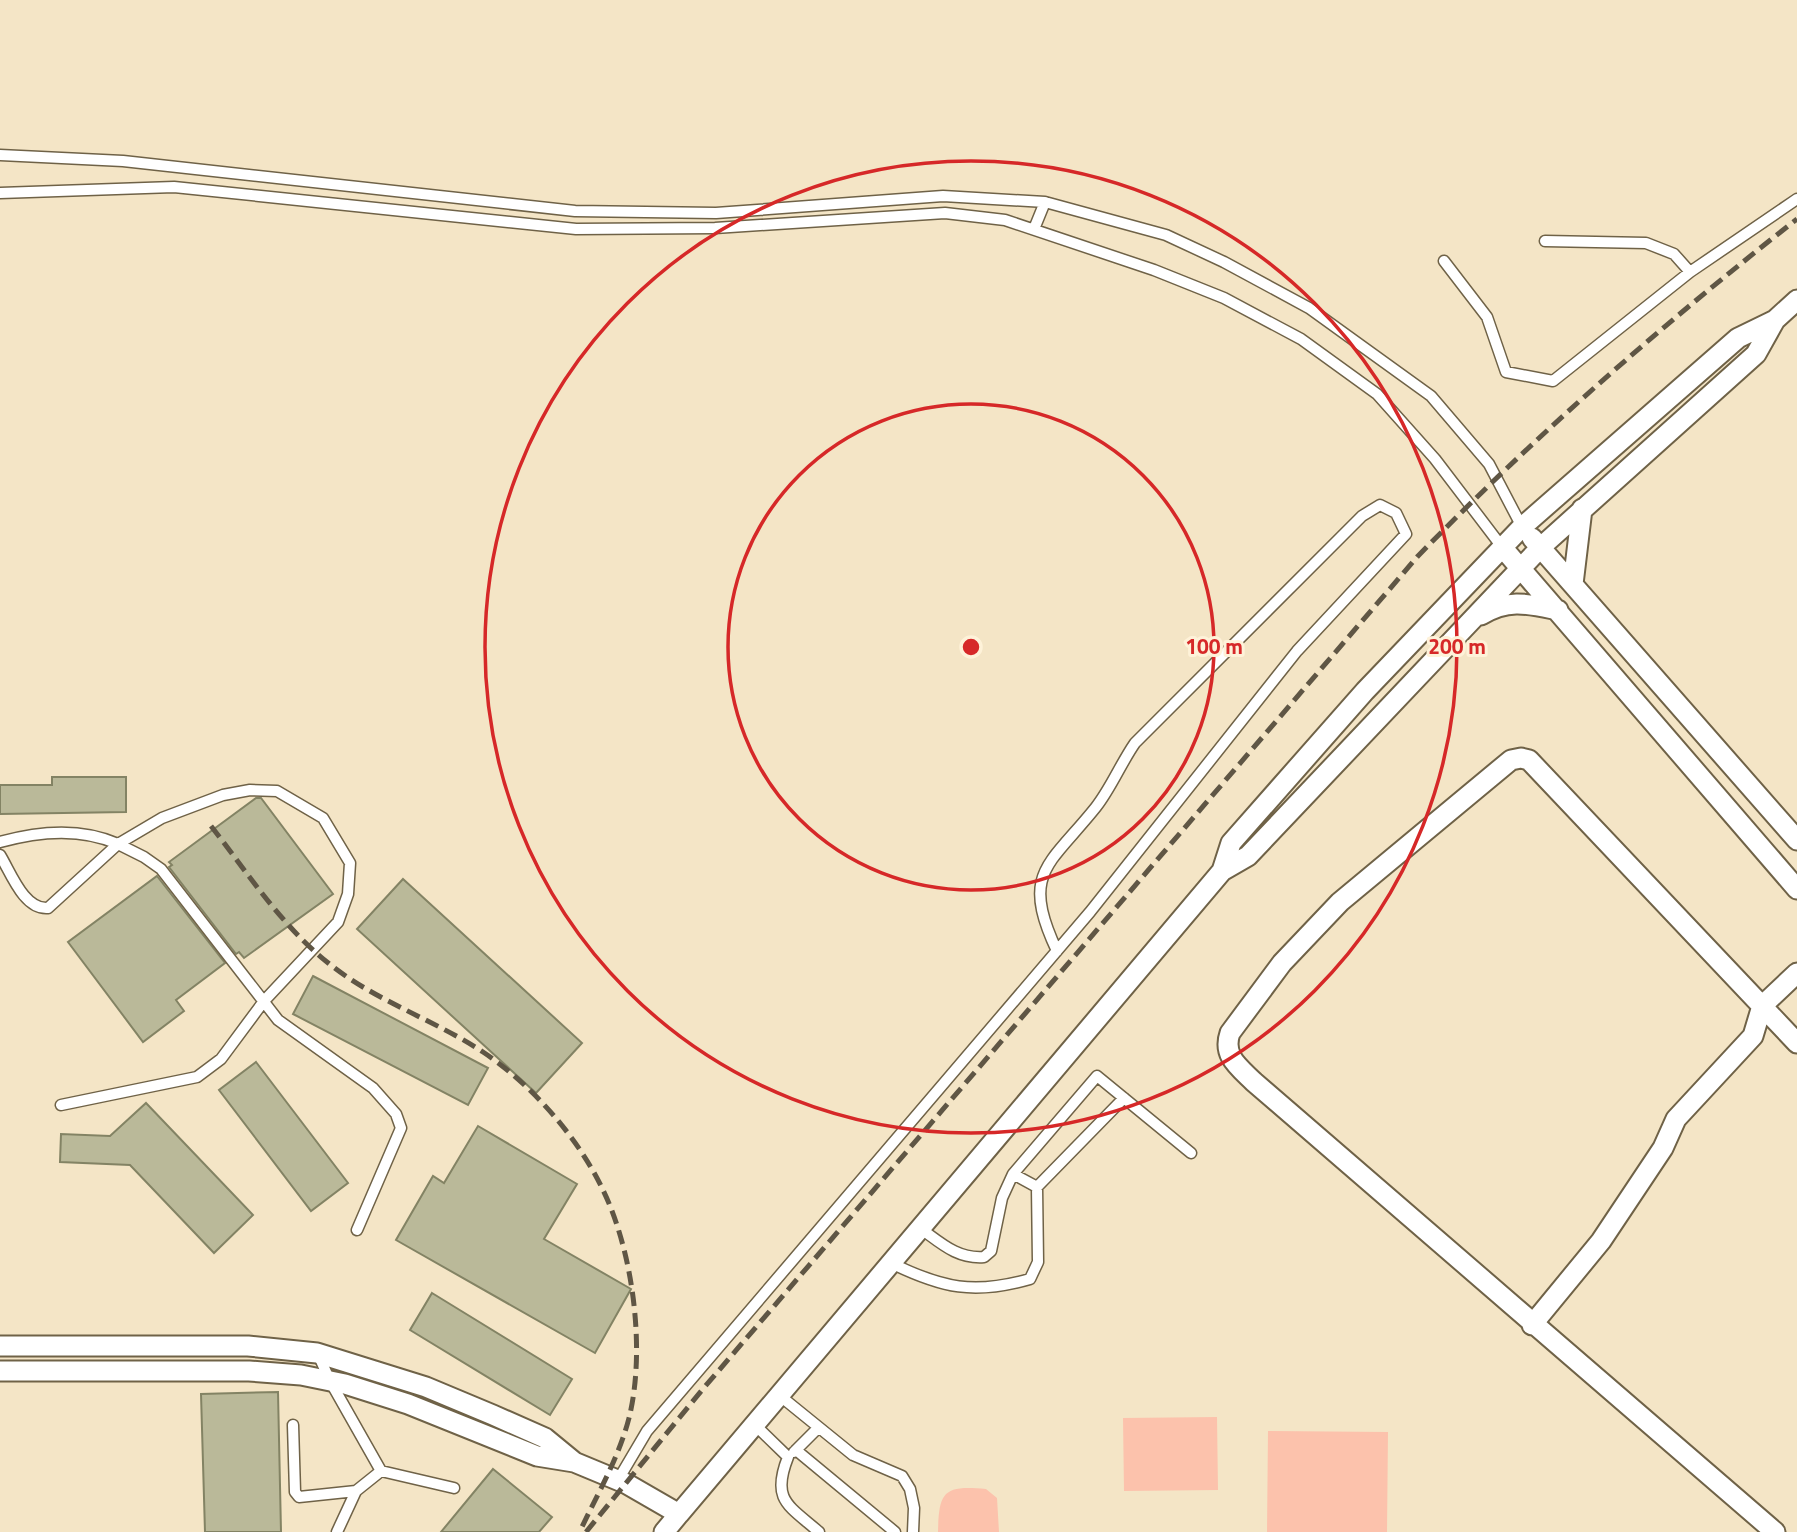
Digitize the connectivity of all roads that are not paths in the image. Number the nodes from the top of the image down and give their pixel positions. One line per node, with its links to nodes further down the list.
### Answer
1 (0, 155): 3 (lane)
2 (0, 193): 6 (lane)
3 (422, 196): 5 (lane); 6 (lane)
4 (1797, 199): 10 (lane)
5 (1045, 202): 7 (lane); 14 (lane)
6 (421, 214): 7 (lane)
7 (1034, 229): 15 (lane)
8 (1545, 241): 10 (lane)
9 (1444, 261): 10 (lane)
10 (1690, 272)
11 (1797, 300): 12 (street)
12 (1775, 320): 13 (street); 14 (street)
13 (1582, 509): 16 (street); 18 (street)
14 (1522, 527): 15 (street); 16 (street)
15 (1502, 547): 17 (street); 27 (street)
16 (1541, 547): 17 (street); 18 (street)
17 (1521, 567): 19 (street); 20 (street)
18 (1573, 584): 21 (street)
19 (1558, 610): 20 (street); 22 (street)
20 (1463, 627): 27 (street)
21 (1771, 810): 22 (street); 23 (street)
22 (1748, 828): 28 (street)
23 (1797, 840)
24 (0, 842): 25 (lane)
25 (117, 845): 26 (lane); 31 (lane); 31 (lane)
26 (0, 855)
27 (1222, 871): 40 (street)
28 (1797, 889)
29 (1057, 951): 29 (lane); 55 (lane)
30 (1795, 980): 32 (street)
31 (264, 1001): 36 (lane); 41 (lane)
32 (1762, 1006): 33 (street); 34 (street); 43 (street)
33 (1793, 1032): 34 (street)
34 (1754, 1036): 43 (street)
35 (1124, 1098): 37 (lane); 38 (lane); 39 (lane)
36 (61, 1105)
37 (1191, 1153)
38 (1013, 1174): 39 (lane); 40 (lane)
39 (1037, 1187): 42 (lane)
40 (920, 1228): 42 (street)
41 (357, 1230)
42 (890, 1263): 48 (street)
43 (1532, 1325): 64 (street)
44 (0, 1346): 45 (street)
45 (317, 1353): 47 (lane); 53 (street)
46 (0, 1371): 47 (street)
47 (330, 1381): 53 (street); 54 (lane)
48 (779, 1395): 49 (street); 51 (lane)
49 (754, 1424): 52 (lane); 58 (street)
50 (293, 1425): 57 (lane)
51 (818, 1428): 52 (lane); 63 (lane)
52 (792, 1453): 61 (lane); 62 (lane)
53 (574, 1462): 55 (street)
54 (381, 1471): 56 (lane); 57 (lane)
55 (618, 1480): 58 (street)
56 (454, 1488)
57 (356, 1491): 59 (lane)
58 (679, 1514): 60 (street)
59 (337, 1532)
60 (664, 1532)
61 (819, 1532)
62 (895, 1532)
63 (913, 1532)
64 (1775, 1532)

